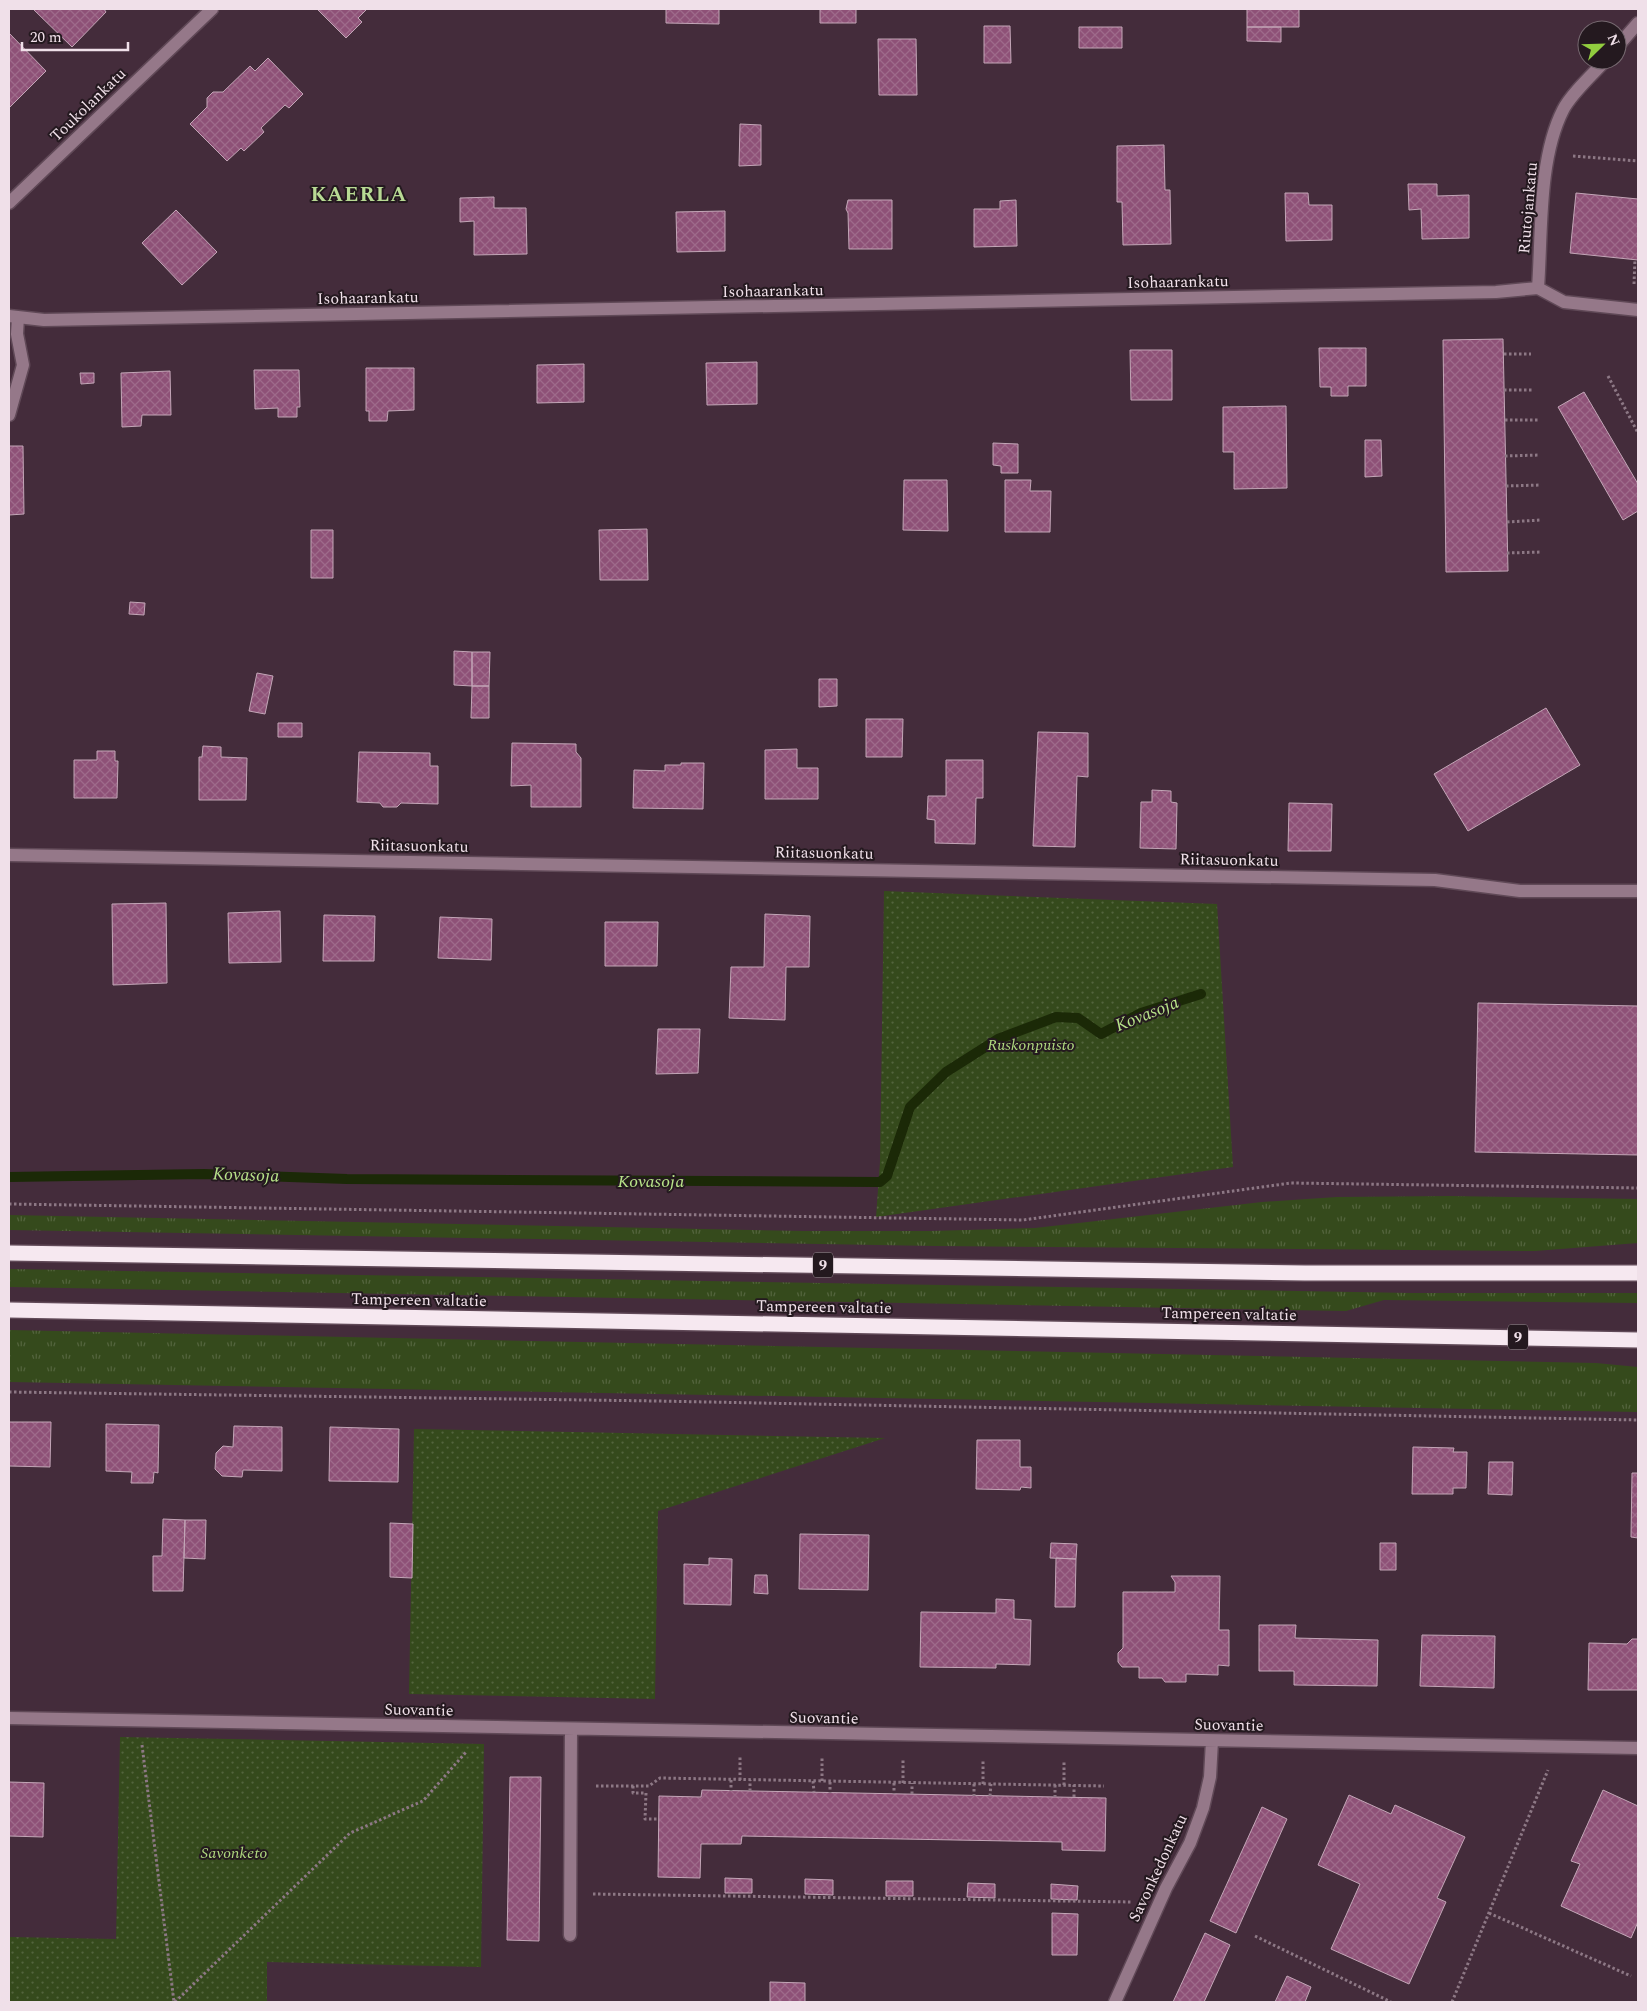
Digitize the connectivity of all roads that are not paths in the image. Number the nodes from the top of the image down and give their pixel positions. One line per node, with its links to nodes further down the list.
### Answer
1 (212, 9): 5 (street, Toukolankatu)
2 (1638, 23): 3 (street)
3 (1627, 36)
4 (1597, 70): 6 (street, Riutojankatu)
5 (9, 203)
6 (1538, 288): 7 (street); 8 (street, Isohaarankatu)
7 (1638, 310)
8 (13, 317): 9 (street)
9 (9, 416)
10 (9, 855): 11 (street, Riitasuonkatu)
11 (1638, 891)
12 (9, 1253): 13 (highway, 9)
13 (1638, 1273)
14 (9, 1310): 15 (highway, Tampereen valtatie / 9)
15 (1638, 1340)
16 (9, 1718): 17 (street, Suovantie)
17 (571, 1729): 18 (street, Suovantie); 20 (street)
18 (1212, 1741): 19 (street, Suovantie); 21 (street, Savonkedonkatu)
19 (1638, 1748)
20 (570, 1935)
21 (1115, 2002)

